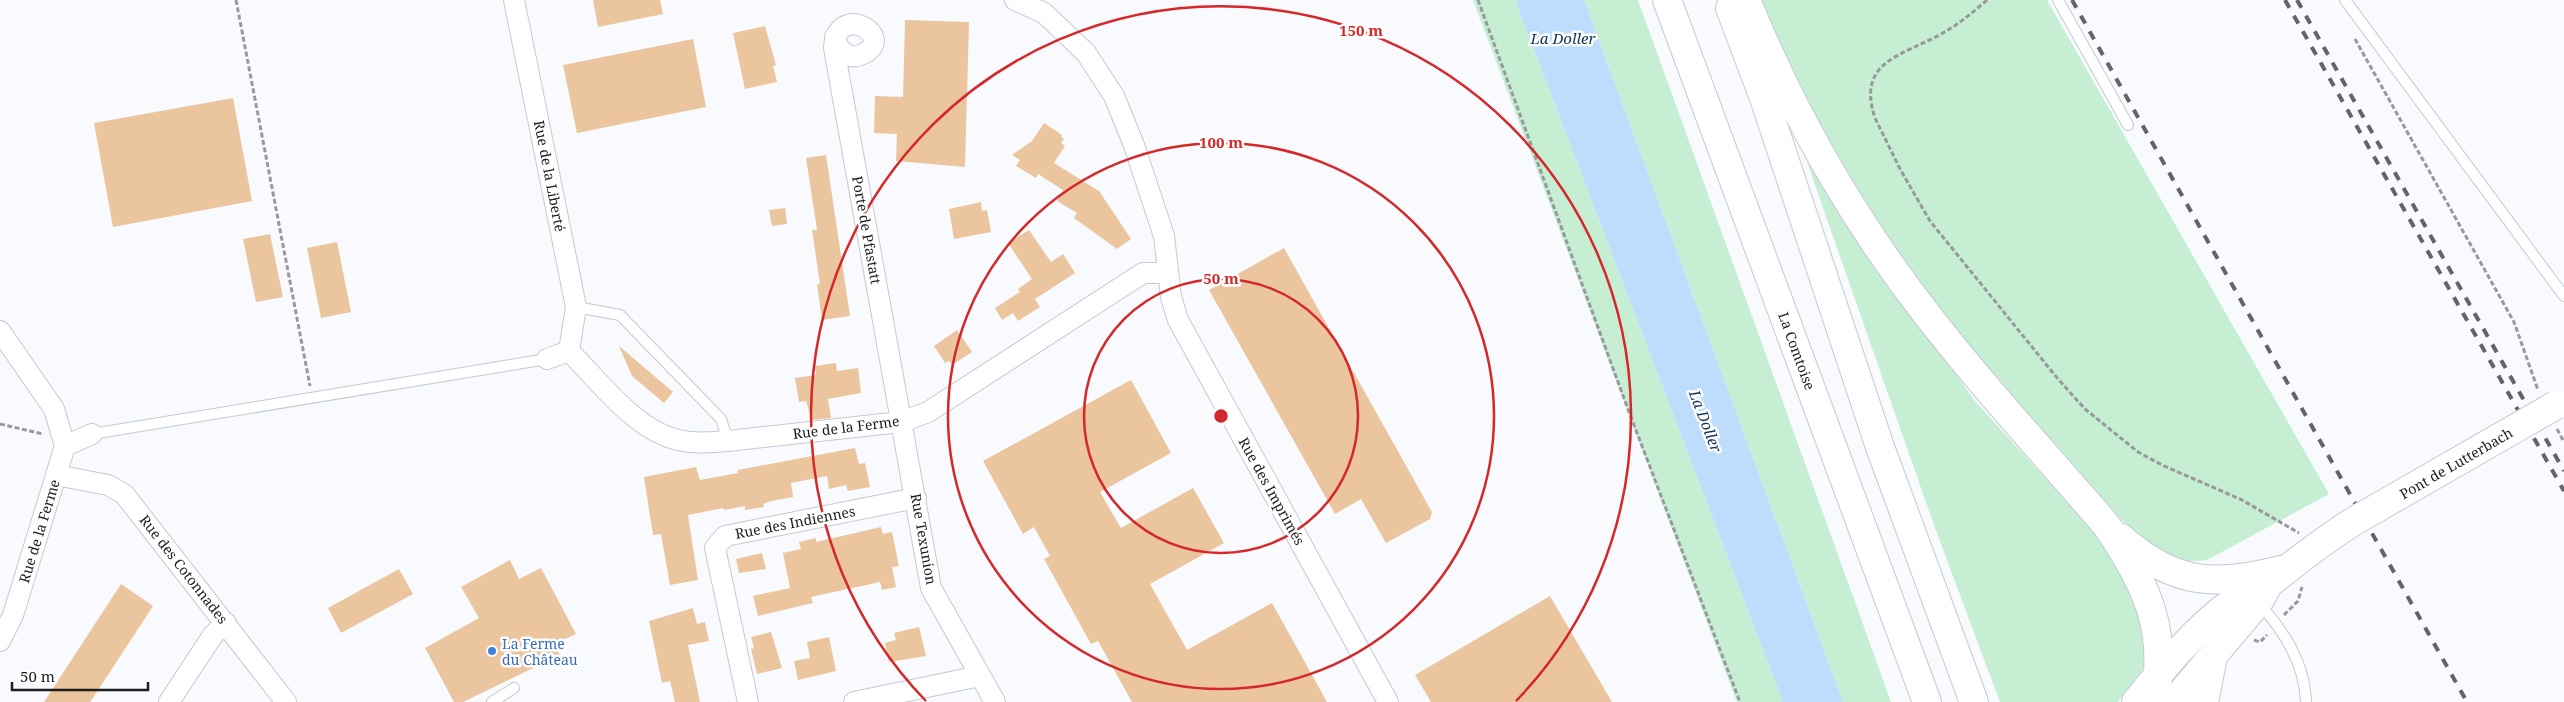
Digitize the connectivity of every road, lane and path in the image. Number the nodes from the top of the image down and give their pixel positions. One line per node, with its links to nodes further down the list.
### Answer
1 (236, 0): 19 (path)
2 (514, 0): 15 (street, Rue de la Liberté)
3 (1015, 0): 13 (street, Rue des Imprimés)
4 (1478, 0): 48 (path)
5 (1666, 0): 49 (main road, La Comtoise)
6 (1727, 0): 50 (main road)
7 (1746, 0): 29 (main road)
8 (1987, 0): 30 (path)
9 (2058, 0): 12 (lane)
10 (2347, 4): 14 (lane); 20 (path)
11 (835, 37): 21 (street, Porte de Pfastatt)
12 (2128, 125)
13 (1168, 273): 21 (street, Rue de la Ferme); 47 (street, Rue des Imprimés)
14 (2564, 296)
15 (576, 307): 17 (street, Rue de la Liberté); 24 (lane)
16 (0, 331): 26 (street)
17 (570, 352): 18 (street); 24 (street, Rue de la Ferme)
18 (547, 359): 19 (lane)
19 (312, 398): 23 (lane)
20 (2551, 409): 25 (path); 30 (main road, Pont de Lutterbach, bridge)
21 (901, 422): 24 (street, Rue de la Ferme); 28 (street, Rue Texunion)
22 (0, 424): 26 (path)
23 (92, 434): 26 (street)
24 (728, 441)
25 (2564, 442)
26 (65, 446): 27 (street, Rue de la Ferme)
27 (56, 475): 33 (street, Rue des Cotonnades); 35 (street, Rue de la Ferme)
28 (916, 498): 39 (street, Rue Texunion); 44 (street, Rue des Indiennes)
29 (2107, 526): 31 (main road); 38 (main road)
30 (2318, 545): 31 (main road, Pont de Lutterbach)
31 (2286, 577): 34 (path); 37 (main road); 38 (main road)
32 (2264, 608): 34 (lane)
33 (226, 623): 41 (street); 42 (street, Rue des Cotonnades)
34 (2276, 624): 36 (path); 55 (lane)
35 (0, 641)
36 (2260, 642)
37 (2213, 658): 53 (main road); 54 (main road)
38 (2160, 672): 51 (main road); 52 (main road)
39 (980, 676): 45 (street); 46 (street, Rue Texunion)
40 (514, 688): 43 (lane)
41 (168, 702)
42 (286, 702)
43 (492, 702)
44 (748, 702)
45 (854, 702)
46 (995, 702)
47 (1388, 702)
48 (1740, 702)
49 (1927, 702)
50 (1974, 702)
51 (2136, 702)
52 (2154, 702)
53 (2174, 702)
54 (2204, 702)
55 (2306, 702)

